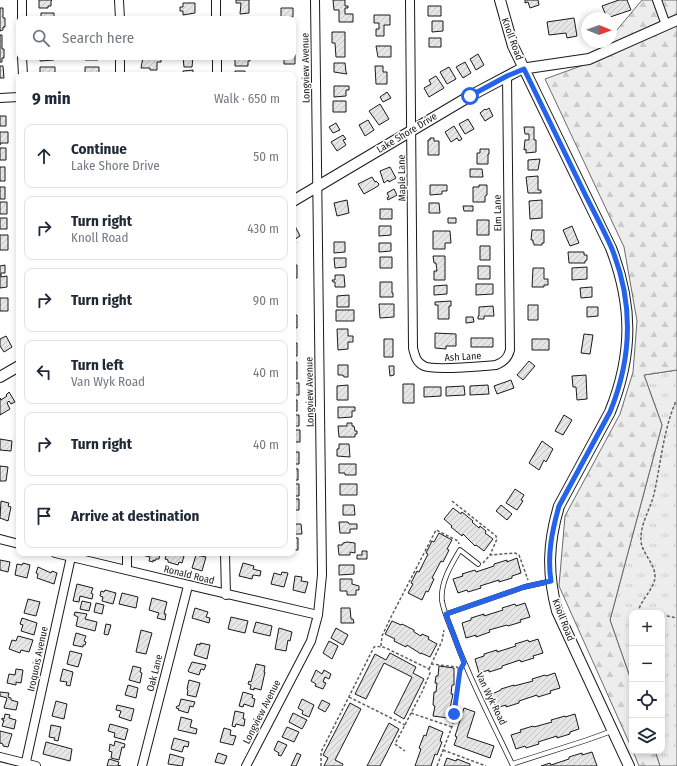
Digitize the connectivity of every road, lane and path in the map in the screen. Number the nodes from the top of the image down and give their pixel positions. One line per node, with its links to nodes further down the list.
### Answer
1 (22, 0): 8 (street)
2 (119, 0): 9 (street)
3 (216, 0): 10 (street)
4 (315, 0): 24 (street, Longview Avenue)
5 (410, 0): 23 (street, Maple Lane)
6 (500, 0): 16 (street, Knoll Road)
7 (656, 0): 12 (street)
8 (22, 16)
9 (120, 16)
10 (216, 16)
11 (677, 20): 12 (street, Lake Shore Drive)
12 (666, 25): 16 (street, Lake Shore Drive)
13 (22, 60): 17 (street)
14 (120, 60): 18 (street)
15 (217, 60): 19 (street)
16 (524, 69): 20 (street, Lake Shore Drive); 42 (street, Knoll Road)
17 (23, 72)
18 (120, 72)
19 (217, 72)
20 (507, 76): 23 (street, Lake Shore Drive); 26 (street, Elm Lane)
21 (0, 98): 22 (street)
22 (16, 98)
23 (411, 131): 24 (street, Lake Shore Drive); 27 (street, Maple Lane)
24 (318, 186): 25 (street, Lake Shore Drive); 48 (street, Longview Avenue)
25 (296, 199)
26 (510, 350): 27 (street, Ash Lane)
27 (415, 356)
28 (16, 368): 29 (street)
29 (0, 377)
30 (677, 401): 46 (path)
31 (452, 501): 35 (path)
32 (0, 539): 33 (street)
33 (16, 543)
34 (460, 550): 40 (lane); 47 (lane, Van Wyk Road); 52 (path)
35 (490, 555): 40 (path); 44 (path)
36 (67, 556): 39 (street, Ronald Road)
37 (127, 556): 41 (street)
38 (225, 556): 45 (street)
39 (71, 557): 41 (street, Ronald Road); 65 (street, Iroquois Avenue)
40 (478, 564)
41 (127, 570): 43 (street, Ronald Road)
42 (551, 581): 44 (lane); 61 (street, Knoll Road)
43 (188, 586): 45 (street, Ronald Road); 68 (street, Oak Lane)
44 (529, 586): 47 (lane)
45 (226, 594): 48 (street, Ronald Road)
46 (638, 610)
47 (446, 614): 53 (lane, Van Wyk Road)
48 (318, 615): 69 (street, Longview Avenue)
49 (665, 616): 50 (path)
50 (677, 618)
51 (444, 630): 54 (path)
52 (381, 646): 55 (path); 57 (path)
53 (464, 663): 56 (path); 66 (lane, Van Wyk Road)
54 (430, 664): 55 (path); 56 (path)
55 (428, 669): 58 (path)
56 (460, 670): 60 (path)
57 (349, 697): 59 (path); 70 (path)
58 (411, 713): 59 (path); 60 (path)
59 (405, 725): 63 (path)
60 (452, 727): 62 (path)
61 (612, 730): 66 (lane, Van Wyk Road); 73 (street, Knoll Road)
62 (443, 750): 71 (path); 72 (path)
63 (405, 751)
64 (0, 757): 65 (street)
65 (25, 765): 67 (street)
66 (512, 765)
67 (36, 766)
68 (142, 766)
69 (246, 766)
70 (320, 766)
71 (437, 766)
72 (486, 766)
73 (629, 766)

